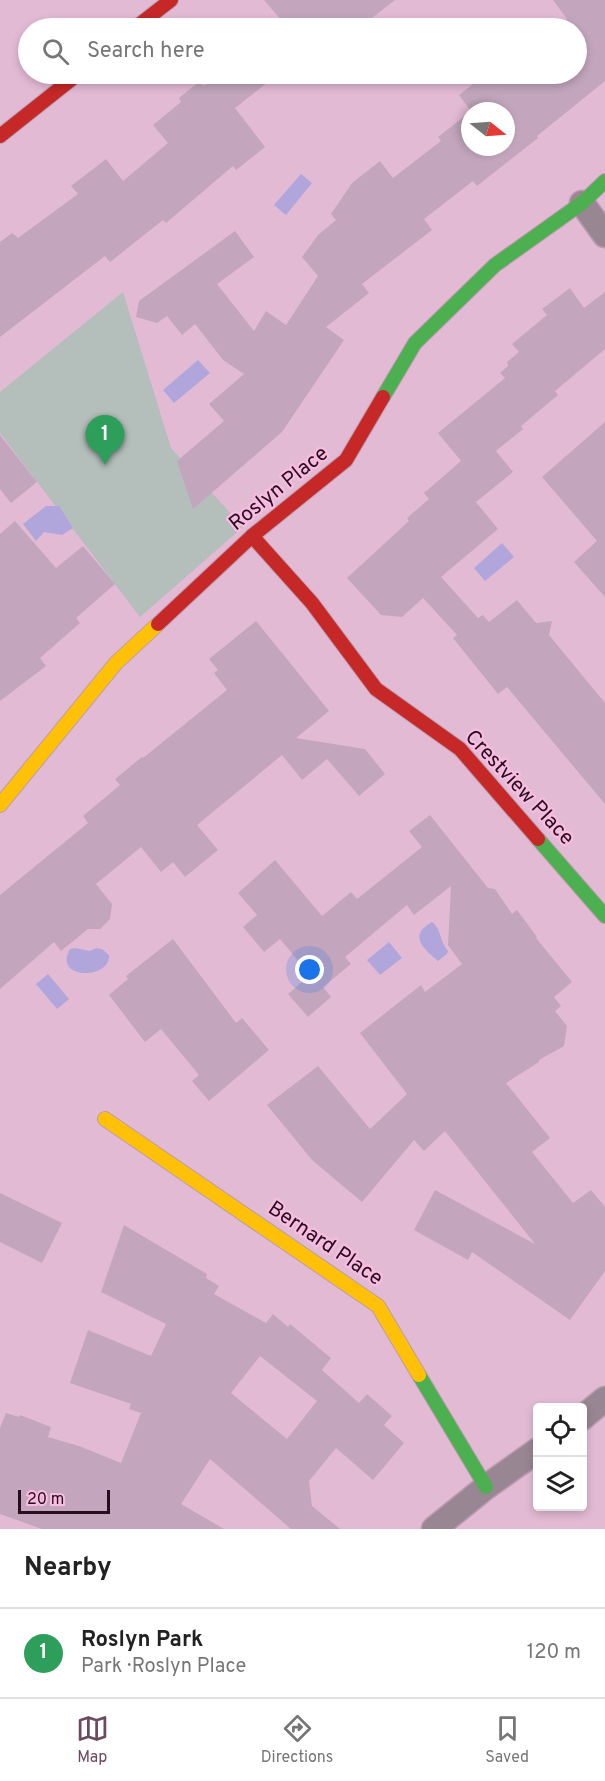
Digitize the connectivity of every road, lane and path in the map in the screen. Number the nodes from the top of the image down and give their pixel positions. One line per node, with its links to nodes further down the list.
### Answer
1 (171, 0): 2 (street)
2 (148, 18)
3 (65, 84): 4 (street)
4 (0, 136)
5 (605, 181): 6 (street, Roslyn Place)
6 (582, 203): 7 (street); 8 (street, Roslyn Place)
7 (605, 235)
8 (252, 536): 9 (street, Roslyn Place); 10 (street, Crestview Place)
9 (0, 805)
10 (605, 916)
11 (105, 1119): 15 (street, Bernard Place)
12 (605, 1399): 13 (street)
13 (587, 1414)
14 (533, 1453): 15 (street)
15 (486, 1487): 16 (street)
16 (434, 1529)

